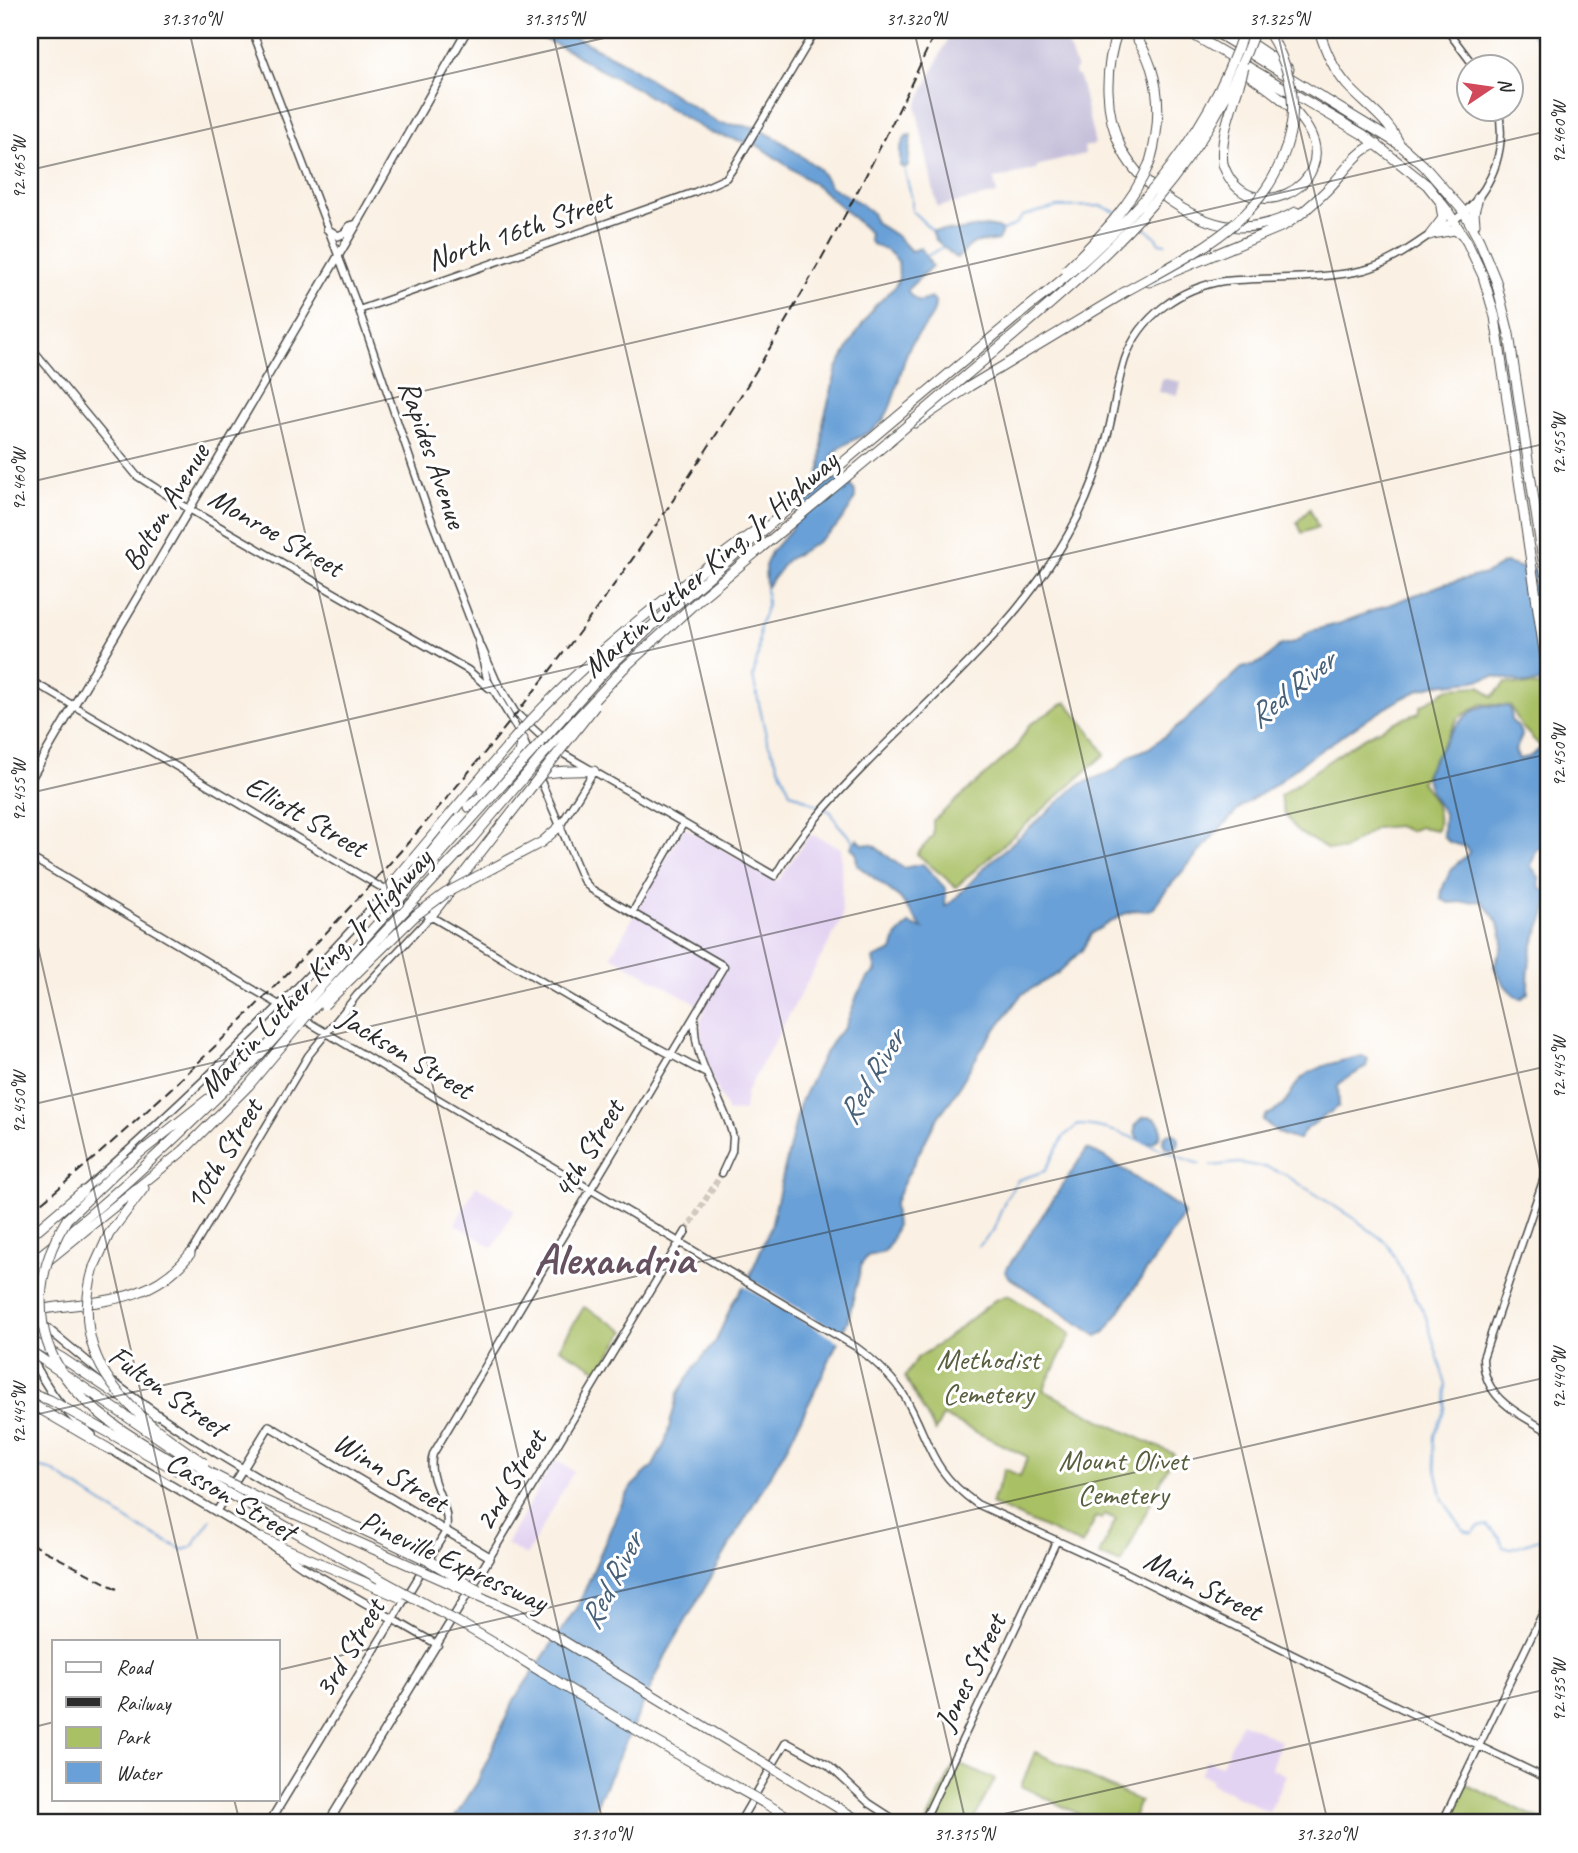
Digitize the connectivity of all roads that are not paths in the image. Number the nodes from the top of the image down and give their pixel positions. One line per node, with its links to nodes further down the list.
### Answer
1 (252, 30): 27 (main road, Rapides Avenue)
2 (816, 30): 34 (main road, North 16th Street)
3 (1118, 30): 23 (highway)
4 (1131, 30): 33 (highway, bridge)
5 (1185, 30): 15 (highway)
6 (1212, 30): 17 (highway)
7 (1231, 30): 17 (highway)
8 (1243, 30): 33 (highway, Martin Luther King, Jr Highway, bridge)
9 (1255, 30): 14 (highway, Martin Luther King, Jr Highway, bridge)
10 (1267, 30): 32 (highway, bridge)
11 (1319, 30): 20 (highway)
12 (1447, 30): 16 (main road)
13 (466, 31): 26 (main road, Bolton Avenue)
14 (1250, 45): 15 (highway, bridge); 36 (highway, Martin Luther King, Jr Highway, bridge)
15 (1213, 47): 19 (highway)
16 (1464, 52)
17 (1328, 100): 20 (highway)
18 (1500, 122): 22 (main road)
19 (1377, 145): 21 (highway); 23 (highway)
20 (1400, 145): 24 (highway)
21 (1427, 185): 25 (highway); 28 (highway)
22 (1478, 198): 24 (main road); 31 (highway)
23 (1310, 206): 32 (highway, bridge)
24 (1464, 212): 25 (main road); 31 (highway)
25 (1454, 219): 28 (main road); 29 (highway)
26 (357, 225): 27 (main road); 30 (main road, Bolton Avenue)
27 (327, 229): 30 (main road, Rapides Avenue)
28 (1430, 235): 29 (highway); 51 (main road)
29 (1465, 237): 42 (highway)
30 (337, 256): 34 (main road, Rapides Avenue); 38 (main road, Bolton Avenue)
31 (1492, 269): 39 (highway)
32 (1121, 294): 36 (highway, bridge)
33 (1026, 309): 37 (highway, Martin Luther King, Jr Highway)
34 (359, 310): 40 (main road, Rapides Avenue)
35 (30, 346): 38 (main road, Monroe Street)
36 (888, 442): 41 (highway, Martin Luther King, Jr Highway)
37 (815, 486): 54 (highway, bridge); 57 (highway, Martin Luther King, Jr Highway, bridge)
38 (189, 509): 44 (main road, Monroe Street); 45 (main road, Bolton Avenue)
39 (1548, 593)
40 (478, 640): 44 (main road, Rapides Avenue); 47 (main road)
41 (624, 668): 56 (highway, bridge); 60 (highway, Martin Luther King, Jr Highway, bridge)
42 (1548, 678)
43 (30, 680): 45 (main road, Elliott Street)
44 (497, 697): 46 (main road, Rapides Avenue)
45 (74, 706): 49 (main road, Bolton Avenue); 54 (main road, Elliott Street)
46 (523, 739): 48 (main road, Rapides Avenue); 50 (highway)
47 (594, 771): 48 (highway); 51 (main road); 52 (main road)
48 (538, 775): 50 (highway); 52 (main road, Rapides Avenue)
49 (30, 780)
50 (468, 807): 57 (highway, bridge)
51 (683, 824): 55 (main road)
52 (560, 827): 55 (main road, Rapides Avenue); 60 (highway, bridge)
53 (30, 857): 58 (main road, Jackson Street)
54 (387, 890): 56 (main road, Elliott Street); 58 (main road)
55 (632, 913): 59 (main road, 4th Street)
56 (430, 916): 61 (main road, 10th Street); 62 (main road, Elliott Street)
57 (349, 954): 63 (highway, Martin Luther King, Jr Highway, bridge)
58 (280, 1005): 61 (main road, Jackson Street); 69 (main road)
59 (697, 1011): 62 (main road, 4th Street); 64 (main road)
60 (308, 1014): 65 (highway, Martin Luther King, Jr Highway, bridge)
61 (325, 1032): 68 (main road, Jackson Street); 74 (main road, 10th Street)
62 (670, 1056): 64 (main road, Elliott Street); 68 (main road, 4th Street)
63 (253, 1062): 70 (highway, Martin Luther King, Jr Highway); 89 (highway, bridge)
64 (705, 1073): 67 (main road)
65 (184, 1150): 70 (highway, Martin Luther King, Jr Highway); 87 (highway, bridge)
66 (1548, 1166): 84 (main road)
67 (722, 1173)
68 (591, 1189): 73 (main road, Jackson Street); 91 (main road, 4th Street)
69 (83, 1191): 72 (highway)
70 (89, 1222): 75 (highway, Martin Luther King, Jr Highway); 76 (highway, Martin Luther King, Jr Highway)
71 (686, 1231): 73 (main road, 2nd Street)
72 (30, 1236)
73 (679, 1241): 80 (main road, Jackson Street); 94 (main road, 2nd Street)
74 (190, 1254): 77 (highway)
75 (30, 1263)
76 (30, 1275)
77 (30, 1312): 83 (main road, Fulton Street)
78 (30, 1340): 83 (highway, bridge)
79 (30, 1353): 85 (main road, Casson Street); 87 (highway, bridge)
80 (890, 1376): 93 (main road, Main Street)
81 (31, 1392): 89 (highway, bridge)
82 (30, 1403): 85 (highway)
83 (155, 1415): 86 (main road, Fulton Street)
84 (1548, 1431)
85 (109, 1450): 90 (main road, Casson Street)
86 (243, 1469): 88 (main road, Fulton Street); 90 (main road); 91 (main road, Winn Street)
87 (234, 1485): 96 (highway, Pineville Expressway, bridge)
88 (287, 1495): 96 (highway, bridge)
89 (239, 1501): 98 (highway, Pineville Expressway, bridge)
90 (216, 1512): 92 (main road, Casson Street)
91 (446, 1531): 94 (main road, Winn Street); 97 (main road, 3rd Street)
92 (261, 1538): 97 (main road, Casson Street); 98 (highway, bridge)
93 (1057, 1540): 100 (main road, Main Street); 110 (main road, Jones Street)
94 (490, 1557): 99 (main road, 2nd Street)
95 (1548, 1602): 100 (main road)
96 (519, 1615): 108 (highway, Pineville Expressway, bridge)
97 (393, 1619): 99 (main road, Casson Street); 103 (main road, 3rd Street)
98 (460, 1624): 102 (highway, Pineville Expressway, bridge)
99 (438, 1645): 104 (main road, 2nd Street)
100 (1479, 1746): 101 (main road, Main Street); 111 (main road)
101 (1548, 1779)
102 (757, 1799): 106 (highway, bridge); 107 (highway, Pineville Expressway, bridge)
103 (269, 1823)
104 (328, 1823)
105 (739, 1823): 109 (main road)
106 (790, 1823)
107 (799, 1823)
108 (865, 1823)
109 (900, 1823)
110 (923, 1823)
111 (1442, 1823)

